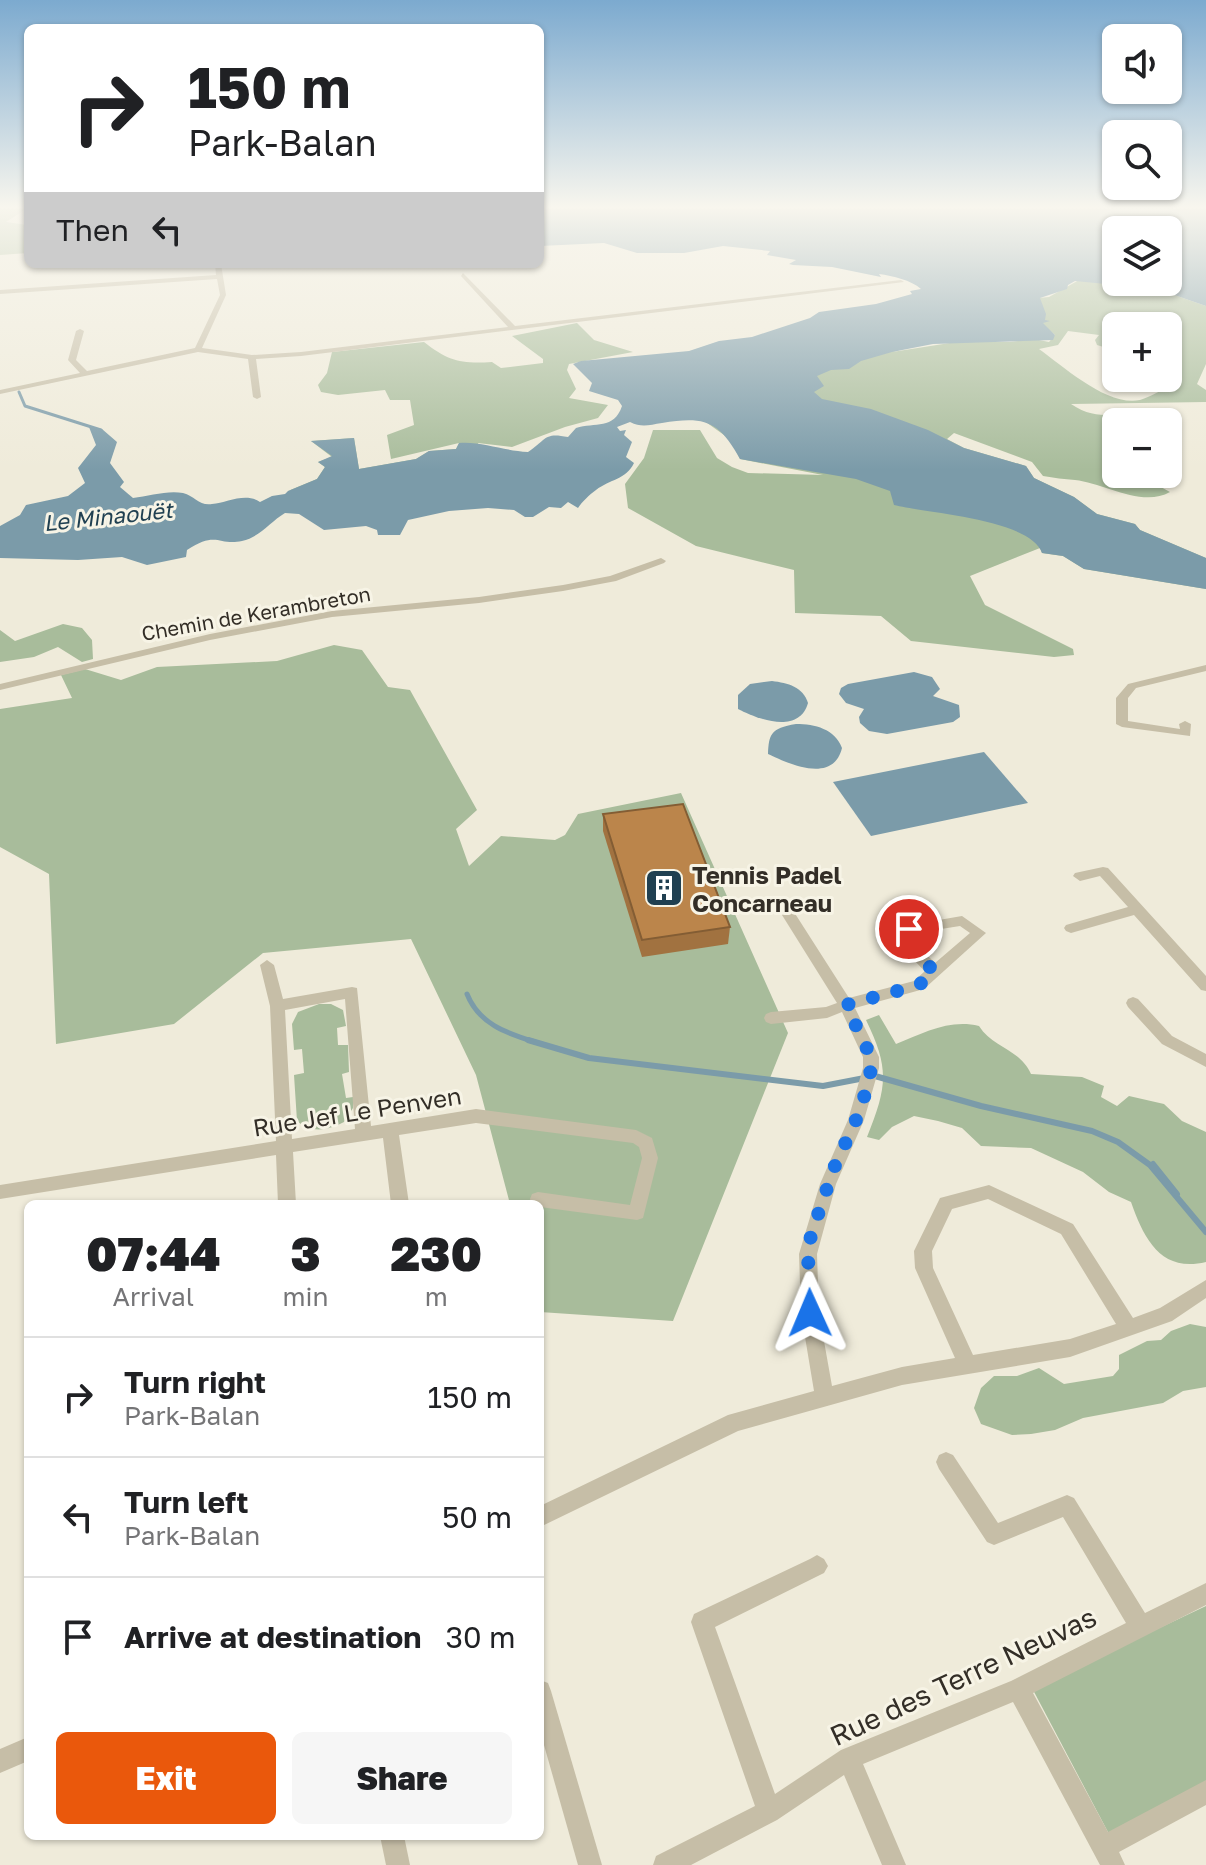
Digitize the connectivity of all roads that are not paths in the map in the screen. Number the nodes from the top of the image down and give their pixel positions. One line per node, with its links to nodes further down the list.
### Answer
1 (223, 296): 6 (street)
2 (483, 296): 4 (street)
3 (783, 296): 4 (street)
4 (513, 328): 7 (street)
5 (80, 331): 8 (street)
6 (198, 350): 7 (street); 8 (street)
7 (252, 357): 10 (street)
8 (84, 373): 9 (street)
9 (0, 392)
10 (257, 397)
11 (661, 561): 13 (street, Chemin de Kerambreton)
12 (1206, 668): 14 (street)
13 (0, 687)
14 (1185, 724)
15 (1080, 876): 16 (street)
16 (1138, 909): 18 (street); 21 (street)
17 (789, 915): 23 (street)
18 (1071, 928)
19 (267, 965): 24 (street)
20 (935, 971): 20 (street); 23 (street)
21 (1206, 986)
22 (1133, 1003): 26 (street)
23 (846, 1005): 25 (street); 37 (street)
24 (277, 1006): 28 (street); 29 (street)
25 (771, 1018)
26 (1206, 1061)
27 (390, 1130): 28 (street, Rue Jef Le Penven); 31 (street, Rue Jef Le Penven); 33 (street)
28 (364, 1134): 29 (street, Rue Jef Le Penven)
29 (285, 1148): 30 (street, Rue Jef Le Penven); 32 (street)
30 (0, 1192)
31 (538, 1199)
32 (287, 1200)
33 (399, 1200)
34 (1206, 1288): 35 (street)
35 (1129, 1328): 36 (street); 36 (street)
36 (968, 1365): 37 (street)
37 (824, 1396): 39 (street)
38 (946, 1462): 42 (street)
39 (544, 1515)
40 (817, 1566): 49 (street)
41 (1206, 1594): 42 (street, Rue des Terre Neuvas)
42 (1140, 1625): 43 (street, Rue des Terre Neuvas)
43 (1018, 1689): 46 (street, Rue des Terre Neuvas); 51 (street)
44 (544, 1705): 53 (street)
45 (24, 1751): 47 (street)
46 (849, 1758): 49 (street, Rue des Terre Neuvas); 55 (street)
47 (0, 1761)
48 (1206, 1792): 51 (street)
49 (769, 1812): 54 (street, Rue des Terre Neuvas)
50 (393, 1840): 52 (street)
51 (1108, 1856)
52 (398, 1865)
53 (590, 1865)
54 (665, 1865)
55 (894, 1865)

